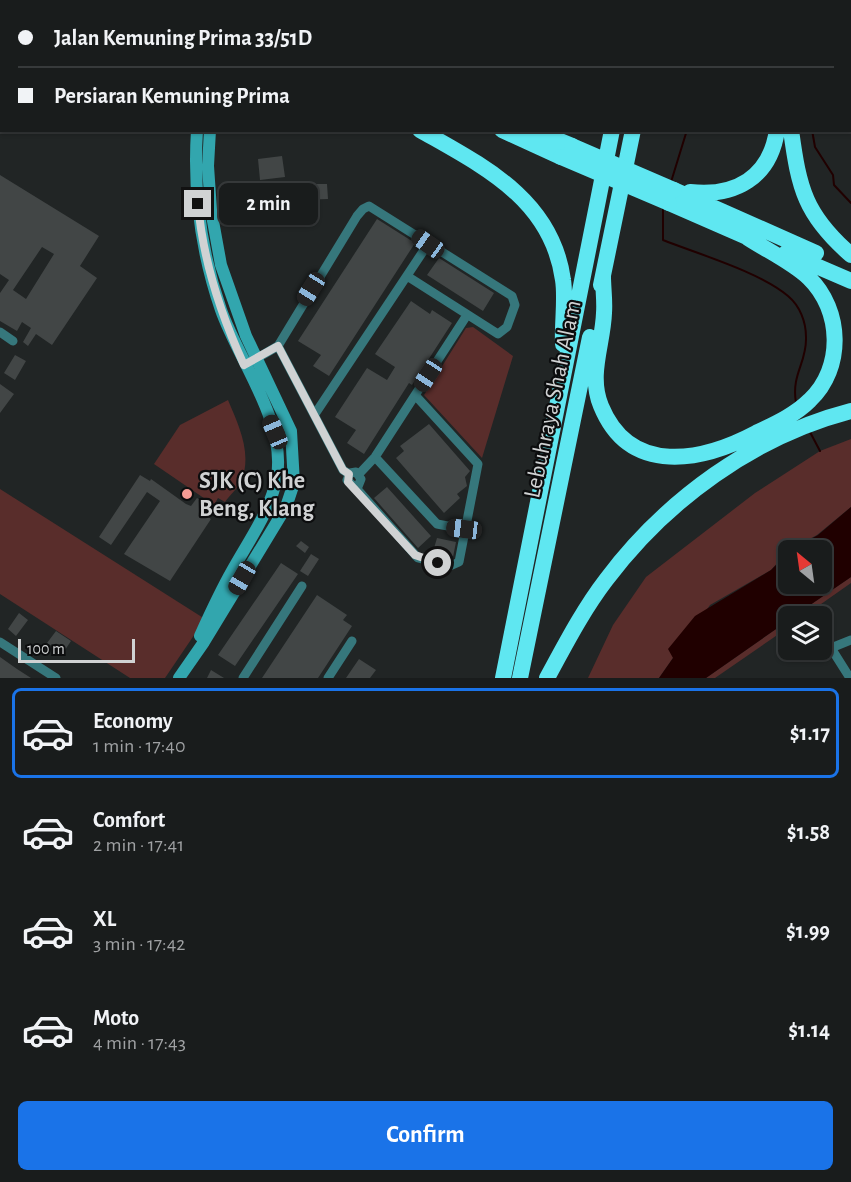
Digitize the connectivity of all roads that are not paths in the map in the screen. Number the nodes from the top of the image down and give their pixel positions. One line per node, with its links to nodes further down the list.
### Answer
1 (197, 132): 25 (street)
2 (210, 132): 24 (street)
3 (424, 132): 26 (highway)
4 (508, 132): 11 (highway)
5 (536, 132): 11 (highway)
6 (552, 132): 11 (highway)
7 (612, 132): 26 (highway, Lebuhraya Shah Alam)
8 (776, 132): 12 (highway)
9 (791, 132): 15 (highway)
10 (634, 135): 18 (highway, Lebuhraya Shah Alam)
11 (566, 151): 12 (highway, bridge)
12 (672, 196): 13 (highway); 16 (highway)
13 (748, 238): 19 (highway); 30 (highway)
14 (428, 244): 17 (street); 20 (street); 23 (street)
15 (851, 255)
16 (851, 269)
17 (407, 276): 20 (street); 29 (street)
18 (603, 276): 30 (highway); 45 (highway, Lebuhraya Shah Alam)
19 (851, 282)
20 (467, 315): 27 (street)
21 (0, 332): 22 (street)
22 (13, 341)
23 (278, 346): 24 (street); 29 (street)
24 (256, 358): 25 (street); 35 (street)
25 (244, 365): 35 (street)
26 (564, 369): 44 (highway, Lebuhraya Shah Alam)
27 (416, 394): 31 (street); 33 (street)
28 (851, 411): 30 (highway)
29 (315, 414): 32 (street)
30 (735, 452): 46 (highway)
31 (375, 457): 32 (street); 33 (street)
32 (354, 474): 33 (street)
33 (464, 529)
34 (302, 586): 42 (street)
35 (230, 588): 40 (street); 41 (street)
36 (851, 640): 47 (street)
37 (352, 641): 43 (street)
38 (0, 642): 39 (street)
39 (56, 678)
40 (171, 678)
41 (179, 678)
42 (243, 678)
43 (328, 678)
44 (503, 678)
45 (520, 678)
46 (547, 678)
47 (850, 678)

